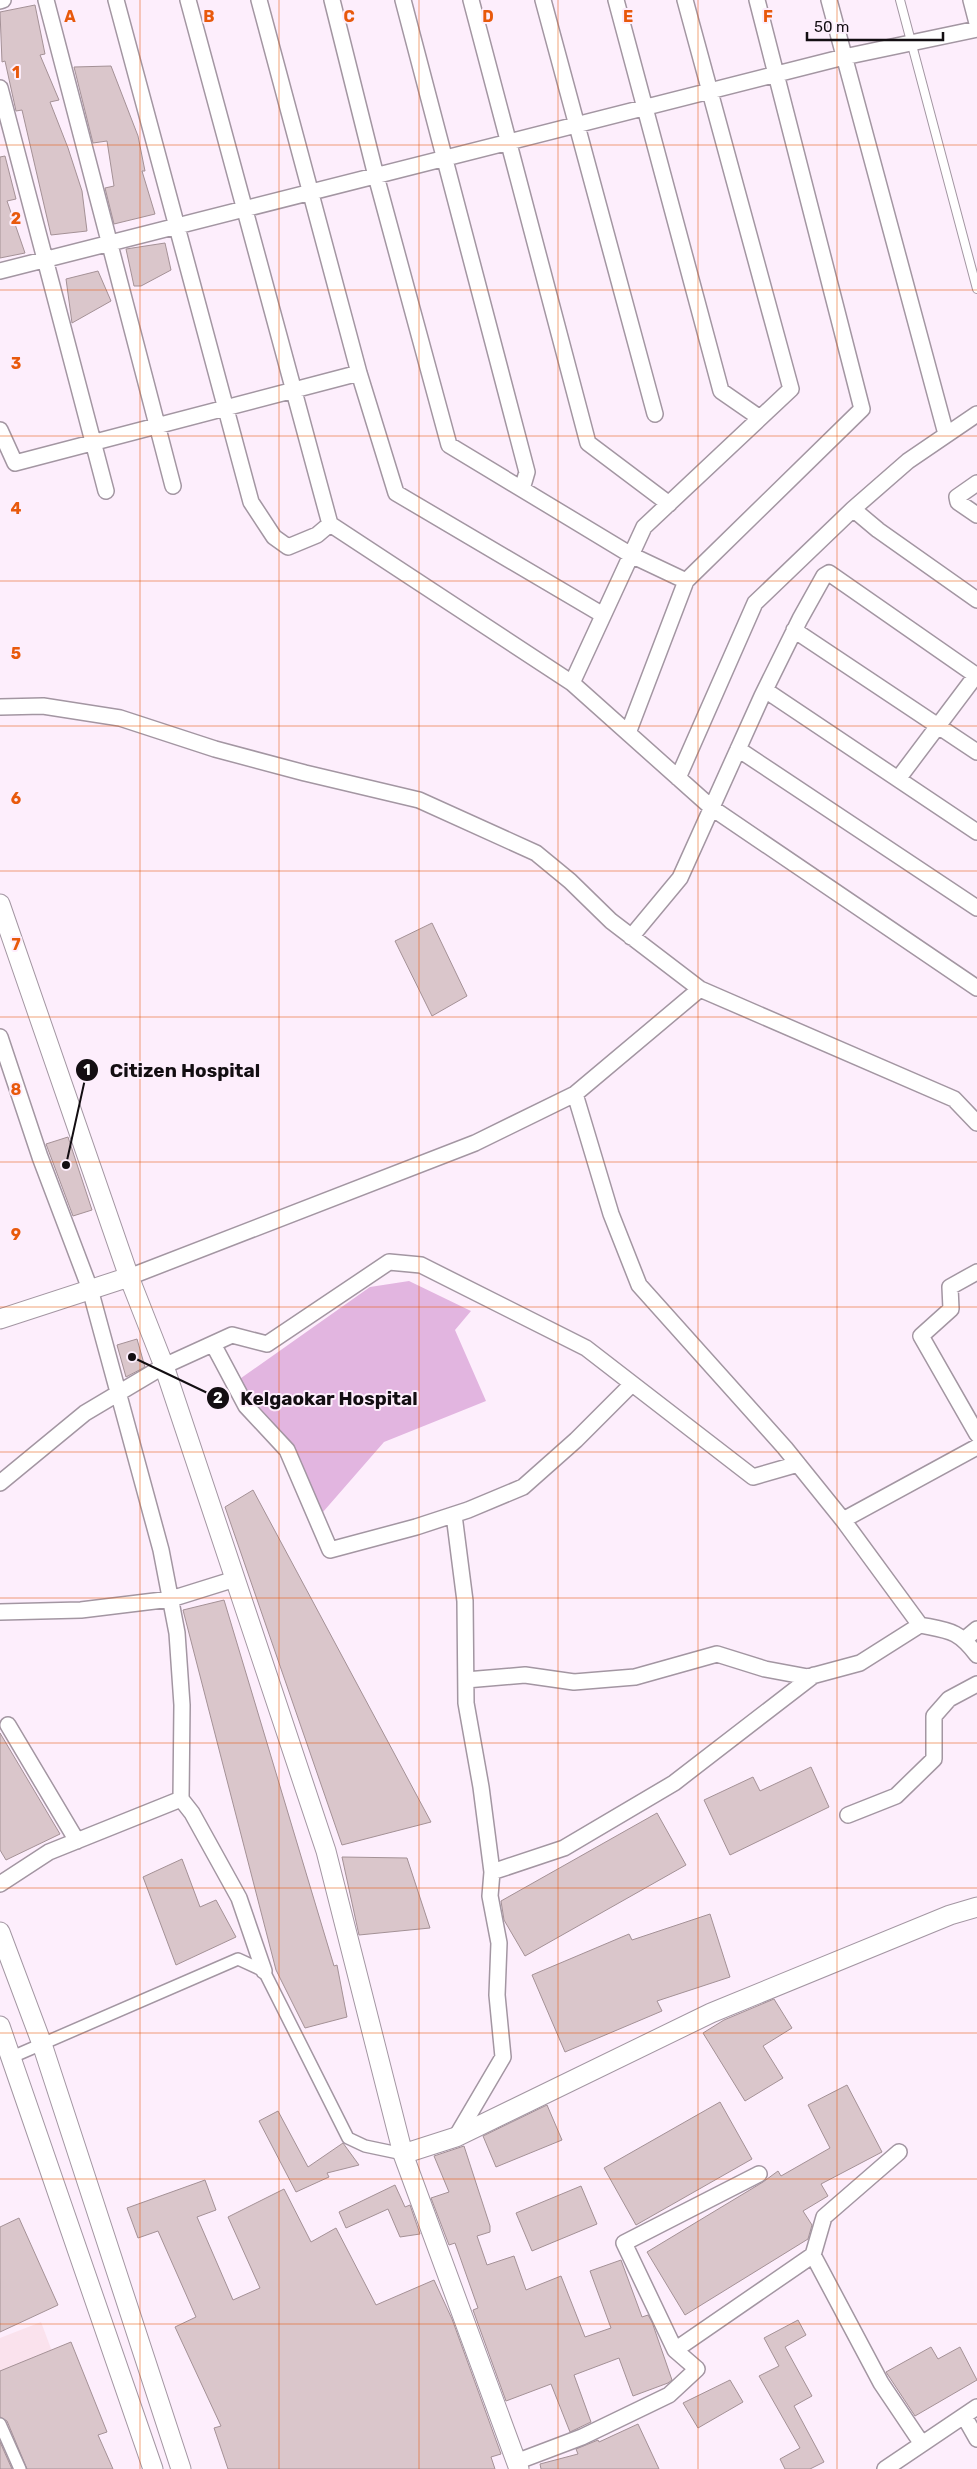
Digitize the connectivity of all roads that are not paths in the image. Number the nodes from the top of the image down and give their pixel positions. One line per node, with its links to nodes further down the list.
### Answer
1 (46, 0): 29 (street)
2 (116, 0): 28 (street)
3 (188, 0): 27 (street)
4 (258, 0): 26 (street)
5 (332, 0): 25 (street)
6 (403, 0): 24 (street)
7 (471, 0): 23 (street)
8 (543, 0): 22 (street)
9 (616, 0): 21 (street)
10 (685, 0): 20 (street)
11 (757, 0): 18 (street)
12 (828, 0): 17 (street)
13 (900, 0): 16 (lane)
14 (971, 0): 15 (street)
15 (977, 22): 16 (street)
16 (911, 43): 17 (street); 32 (lane)
17 (844, 57): 18 (street); 41 (street)
18 (776, 74): 20 (street); 52 (street)
19 (0, 88): 30 (street)
20 (709, 91): 21 (street); 38 (street)
21 (645, 107): 22 (street); 38 (street)
22 (577, 125): 23 (street); 36 (street)
23 (508, 142): 24 (street); 47 (street)
24 (445, 158): 25 (street); 45 (street)
25 (376, 176): 26 (street); 45 (street)
26 (310, 192): 27 (street); 33 (street)
27 (245, 209): 28 (street); 34 (street)
28 (176, 226): 29 (street); 35 (street)
29 (110, 243): 30 (street); 39 (street)
30 (45, 260): 31 (street); 42 (street)
31 (0, 271)
32 (977, 289)
33 (360, 373): 34 (street); 54 (street)
34 (294, 390): 35 (street); 50 (street)
35 (225, 408): 39 (street); 50 (street)
36 (655, 414)
37 (977, 414): 41 (street)
38 (760, 418): 47 (street)
39 (158, 426): 42 (street); 44 (street)
40 (0, 430): 42 (street)
41 (946, 434): 48 (street)
42 (94, 443): 46 (street)
43 (977, 483): 49 (street)
44 (173, 486)
45 (522, 489): 51 (street)
46 (106, 491)
47 (669, 504): 51 (street)
48 (853, 508): 53 (street); 64 (street)
49 (977, 515)
50 (330, 524): 57 (street)
51 (631, 555): 52 (street); 54 (street)
52 (686, 582): 61 (street)
53 (977, 600)
54 (603, 614): 57 (street)
55 (794, 630): 56 (street); 58 (street); 60 (street)
56 (977, 675): 60 (street)
57 (572, 683): 61 (street)
58 (765, 690): 62 (street); 65 (street)
59 (0, 707): 70 (street)
60 (937, 726): 63 (street); 65 (street)
61 (628, 733): 64 (street)
62 (738, 749): 66 (street); 69 (street)
63 (977, 752)
64 (678, 778): 66 (street)
65 (898, 779): 67 (street)
66 (712, 808): 70 (street); 71 (street)
67 (977, 832)
68 (0, 904): 77 (street)
69 (977, 908)
70 (632, 937): 72 (street)
71 (977, 988)
72 (700, 989): 74 (street); 75 (street)
73 (0, 1037): 78 (street)
74 (575, 1094): 77 (street); 86 (street)
75 (977, 1123)
76 (977, 1272): 84 (street)
77 (129, 1277): 78 (street); 81 (street)
78 (90, 1289): 79 (street); 83 (street)
79 (0, 1319)
80 (213, 1344): 81 (street); 82 (street); 88 (street)
81 (164, 1366): 83 (street); 90 (street)
82 (632, 1384): 86 (street); 88 (street)
83 (120, 1392): 87 (street); 91 (street)
84 (977, 1434)
85 (977, 1447): 89 (street)
86 (798, 1464): 89 (street)
87 (0, 1483)
88 (454, 1515): 98 (street)
89 (844, 1520): 93 (street)
90 (235, 1579): 91 (street); 114 (street)
91 (171, 1599): 92 (street); 101 (street)
92 (0, 1612)
93 (920, 1625): 95 (street); 97 (street)
94 (977, 1629): 95 (street)
95 (965, 1639): 96 (street)
96 (977, 1655)
97 (814, 1675): 98 (street); 104 (street)
98 (466, 1680): 104 (street)
99 (977, 1684): 102 (street)
100 (8, 1725): 103 (street)
101 (181, 1799): 103 (street); 108 (street)
102 (848, 1815)
103 (77, 1841): 105 (street)
104 (492, 1872): 112 (street)
105 (0, 1884)
106 (977, 1907): 112 (street)
107 (0, 1932): 110 (street)
108 (264, 1971): 110 (street); 114 (street)
109 (0, 2026): 111 (street)
110 (42, 2044): 111 (street); 125 (street)
111 (6, 2060): 124 (street)
112 (456, 2137): 114 (street)
113 (899, 2152): 116 (street)
114 (403, 2154): 122 (street)
115 (759, 2174): 117 (street)
116 (813, 2255): 117 (street); 121 (street)
117 (676, 2350): 122 (street)
118 (971, 2411): 120 (street); 121 (street)
119 (0, 2424): 123 (street)
120 (977, 2439)
121 (922, 2444): 126 (street)
122 (517, 2466)
123 (20, 2469)
124 (154, 2469)
125 (181, 2469)
126 (885, 2469)

